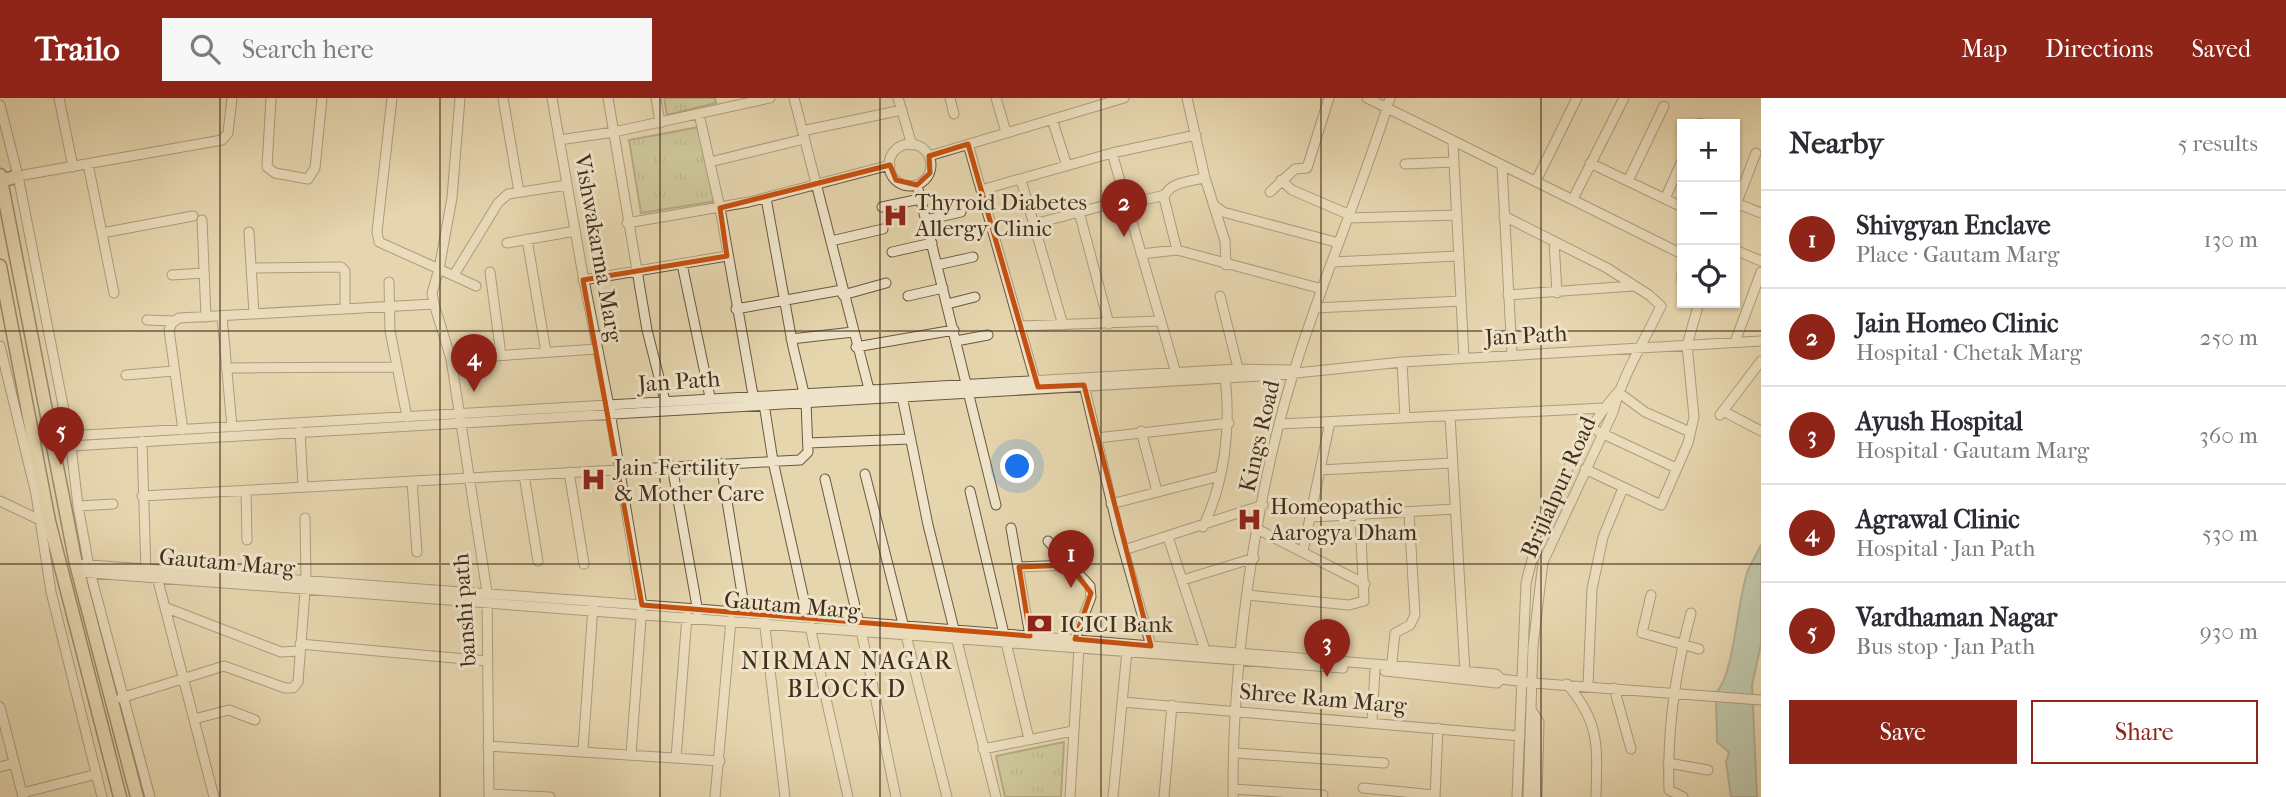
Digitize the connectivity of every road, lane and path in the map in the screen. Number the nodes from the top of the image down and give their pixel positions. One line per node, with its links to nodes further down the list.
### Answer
1 (59, 98): 50 (street)
2 (232, 98): 45 (street)
3 (271, 98): 4 (street)
4 (322, 98)
5 (392, 98): 112 (street)
6 (460, 98): 112 (street)
7 (503, 98): 63 (street)
8 (552, 98): 35 (street, Vishwakarma Marg)
9 (608, 98): 31 (street)
10 (656, 98): 30 (street)
11 (771, 98): 27 (street)
12 (794, 98): 33 (street)
13 (898, 98): 26 (street)
14 (950, 98): 28 (street)
15 (996, 98): 32 (street)
16 (1124, 98): 22 (street)
17 (1187, 98): 34 (street)
18 (1329, 98): 56 (street)
19 (1367, 98): 23 (street)
20 (1577, 98): 57 (street)
21 (1624, 98): 44 (street)
22 (1098, 102): 29 (street)
23 (1389, 102): 36 (street); 83 (street, Kings Road)
24 (0, 105): 52 (street)
25 (1664, 106): 58 (street)
26 (902, 110): 33 (street); 38 (street)
27 (699, 114): 30 (street); 42 (street)
28 (954, 114)
29 (1052, 119): 32 (street); 48 (street)
30 (660, 122): 31 (street)
31 (614, 132): 35 (street); 85 (street)
32 (1006, 132): 37 (street)
33 (803, 135): 42 (street); 60 (street)
34 (1196, 135): 39 (street); 54 (street)
35 (559, 140): 59 (street, Vishwakarma Marg)
36 (1453, 143): 43 (street); 49 (street)
37 (968, 144): 41 (street); 62 (street)
38 (912, 145): 41 (street); 47 (street)
39 (1112, 153): 48 (street); 72 (street)
40 (1756, 153): 65 (street)
41 (929, 156): 61 (street)
42 (710, 162): 77 (street)
43 (1454, 162): 46 (street); 81 (street)
44 (1590, 163): 58 (street); 70 (street)
45 (88, 164): 50 (street); 90 (street)
46 (1405, 164)
47 (890, 165): 60 (street); 61 (street)
48 (1067, 166): 55 (street)
49 (1502, 166): 57 (street); 82 (street)
50 (73, 167): 52 (street)
51 (1677, 173): 71 (street)
52 (18, 176): 53 (highway); 206 (street)
53 (1, 178): 259 (highway)
54 (1205, 178): 66 (street); 73 (street)
55 (1021, 180): 62 (street); 86 (street)
56 (1281, 180): 64 (street); 83 (street)
57 (1536, 181): 70 (street)
58 (1628, 181): 71 (street)
59 (567, 185): 63 (street); 88 (street, Vishwakarma Marg)
60 (816, 185): 67 (street); 92 (street)
61 (917, 185): 68 (street)
62 (981, 190): 150 (street)
63 (519, 192): 118 (street)
64 (1270, 192)
65 (1740, 193)
66 (1165, 195): 69 (street); 97 (street)
67 (766, 198): 77 (street); 133 (street)
68 (920, 198): 75 (street); 84 (street)
69 (1148, 199)
70 (1573, 199): 98 (street)
71 (1665, 199): 74 (street)
72 (1125, 200): 79 (street); 101 (street)
73 (1213, 204): 96 (street); 109 (street)
74 (1677, 205)
75 (882, 207)
76 (1740, 207): 80 (street)
77 (720, 208): 85 (street); 102 (street)
78 (961, 212): 84 (street)
79 (1079, 212): 86 (street); 148 (street)
80 (1761, 213)
81 (1457, 215): 83 (street); 103 (street)
82 (1504, 216): 93 (street); 129 (street)
83 (1349, 217): 96 (street, Kings Road)
84 (926, 220): 95 (street)
85 (627, 223): 114 (street)
86 (1034, 224): 149 (street)
87 (883, 229): 92 (street)
88 (575, 231): 91 (street); 119 (street, Vishwakarma Marg)
89 (249, 232): 111 (street)
90 (102, 233): 116 (street); 126 (street)
91 (527, 239): 94 (street); 163 (street)
92 (831, 241): 127 (street)
93 (1554, 241): 123 (street); 128 (street)
94 (507, 243)
95 (932, 243): 99 (street); 108 (street)
96 (1339, 243): 105 (street, Kings Road)
97 (1177, 250): 101 (street); 109 (street)
98 (1677, 251)
99 (892, 252)
100 (1740, 252): 106 (street)
101 (1141, 254): 147 (street)
102 (727, 256): 107 (street); 141 (street)
103 (1458, 256): 105 (street); 134 (street)
104 (973, 257): 108 (street)
105 (1333, 261): 125 (street, Kings Road)
106 (1761, 261)
107 (682, 264): 114 (street); 184 (street)
108 (937, 265): 124 (street)
109 (1226, 265): 125 (street)
110 (0, 266): 244 (highway)
111 (251, 268): 140 (street); 142 (street)
112 (439, 269): 118 (street); 135 (street)
113 (490, 272): 164 (street)
114 (636, 272): 119 (street); 187 (street)
115 (1761, 272): 157 (street)
116 (204, 273): 117 (street); 144 (street)
117 (172, 275)
118 (454, 275): 122 (street)
119 (583, 280): 162 (street, Vishwakarma Marg)
120 (389, 282): 137 (street)
121 (886, 284): 127 (street)
122 (476, 286)
123 (1633, 286): 128 (street); 161 (street, Brijlalpur Road)
124 (943, 288): 130 (street); 136 (street)
125 (1322, 289): 138 (street, Kings Road)
126 (114, 293)
127 (843, 293): 133 (street); 152 (street)
128 (1557, 293): 129 (street)
129 (1508, 295): 165 (street)
130 (908, 296)
131 (1220, 296): 174 (street)
132 (975, 297): 136 (street)
133 (784, 301): 141 (street); 154 (street)
134 (1461, 301): 138 (street); 166 (street)
135 (434, 304): 137 (street); 167 (street, banshi path)
136 (947, 304): 151 (street)
137 (391, 308): 140 (street); 170 (street)
138 (1314, 308): 173 (street, Kings Road)
139 (1698, 308): 158 (street)
140 (345, 309): 142 (street)
141 (736, 309): 183 (street)
142 (254, 314): 143 (street)
143 (222, 316): 144 (street); 171 (street)
144 (206, 317): 146 (street)
145 (148, 320): 146 (street)
146 (174, 321): 172 (street)
147 (1159, 321): 148 (street); 175 (street)
148 (1109, 324): 149 (street)
149 (1063, 325): 150 (street)
150 (1020, 326): 178 (street)
151 (954, 330): 155 (street); 160 (street)
152 (852, 332): 154 (street); 160 (street)
153 (988, 335): 155 (street)
154 (791, 339): 185 (street)
155 (956, 341): 180 (street)
156 (1761, 341): 157 (street, Jan Path)
157 (1735, 342): 158 (street, Jan Path)
158 (1687, 345): 161 (street, Jan Path); 204 (street)
159 (0, 346): 244 (street)
160 (856, 347): 182 (street)
161 (1639, 347): 165 (street, Jan Path); 181 (street, Brijlalpur Road)
162 (597, 349): 163 (street); 190 (street, Vishwakarma Marg)
163 (546, 352): 164 (street)
164 (502, 355): 167 (street)
165 (1512, 355): 166 (street, Jan Path)
166 (1464, 358): 169 (street, Jan Path)
167 (451, 359): 193 (street, banshi path)
168 (1761, 361): 203 (street)
169 (1402, 362): 173 (street, Jan Path); 194 (street)
170 (397, 367): 171 (street); 192 (street)
171 (226, 368): 198 (street)
172 (174, 371): 176 (street); 200 (street)
173 (1294, 371): 174 (street, Jan Path); 197 (street, Kings Road)
174 (1239, 372): 175 (street, Jan Path); 177 (street, Jan Path)
175 (1176, 373): 178 (street, Jan Path)
176 (126, 375)
177 (1225, 377): 179 (street, Jan Path); 196 (street)
178 (1035, 380): 180 (street, Jan Path)
179 (1084, 385): 180 (street, Jan Path); 207 (street)
180 (968, 388): 182 (street, Jan Path); 186 (street, Jan Path); 236 (street)
181 (1618, 392): 189 (street, Brijlalpur Road); 204 (street); 205 (street, Brijlalpur Road)
182 (870, 394): 185 (street, Jan Path); 186 (street, Jan Path)
183 (753, 395): 184 (street, Jan Path); 185 (street, Jan Path)
184 (710, 397): 187 (street, Jan Path)
185 (805, 397): 188 (street, Jan Path); 210 (street)
186 (902, 397): 208 (street)
187 (666, 401): 190 (street, Jan Path)
188 (764, 404): 190 (street, Jan Path); 212 (street)
189 (1604, 408): 191 (street); 199 (street, Brijlalpur Road)
190 (610, 409): 193 (street, Jan Path); 217 (street, Vishwakarma Marg)
191 (1450, 416): 194 (street); 213 (street)
192 (407, 418): 193 (street, Jan Path); 198 (street, Jan Path)
193 (461, 418): 201 (street, Jan Path); 224 (street, banshi path)
194 (1405, 418): 195 (street)
195 (1330, 422): 197 (street); 219 (street)
196 (1229, 423): 202 (street); 223 (street)
197 (1281, 424): 237 (street, Kings Road)
198 (232, 427): 200 (street, Jan Path)
199 (1592, 428): 205 (street); 296 (street, Brijlalpur Road)
200 (183, 430): 206 (street, Jan Path)
201 (300, 431): 209 (street, Jan Path); 227 (street)
202 (1141, 431): 207 (street); 231 (street)
203 (1761, 431)
204 (1690, 432): 216 (street)
205 (1602, 433): 216 (street); 218 (street, Brijlalpur Road)
206 (67, 436): 211 (street)
207 (1097, 438): 235 (street)
208 (910, 439): 210 (street); 279 (street)
209 (142, 441): 211 (street, Jan Path); 232 (street)
210 (808, 443): 212 (street)
211 (71, 446): 238 (street)
212 (773, 461): 214 (street); 276 (street)
213 (1452, 463): 219 (street); 239 (street)
214 (721, 464): 215 (street); 270 (street)
215 (673, 466): 217 (street); 271 (street)
216 (1676, 468): 228 (street)
217 (618, 469): 220 (street); 269 (street, Vishwakarma Marg)
218 (1584, 469): 228 (street); 297 (street, Brijlalpur Road)
219 (1320, 470): 242 (street)
220 (569, 472): 222 (street); 256 (street)
221 (865, 474): 278 (street)
222 (524, 475): 224 (street); 255 (street)
223 (1220, 476): 231 (street); 245 (street)
224 (469, 478): 226 (street); 266 (street, banshi path)
225 (825, 479): 277 (street)
226 (412, 481): 227 (street); 253 (street)
227 (303, 487): 229 (street)
228 (1623, 488): 299 (street)
229 (246, 490): 232 (street); 249 (street)
230 (971, 491): 281 (street)
231 (1157, 491): 235 (street)
232 (142, 496): 260 (street)
233 (0, 501): 244 (street)
234 (113, 504): 238 (street)
235 (1111, 504): 251 (street)
236 (996, 505)
237 (1263, 505): 245 (street); 247 (street, Kings Road)
238 (78, 506): 259 (street)
239 (1455, 509): 240 (street); 293 (street)
240 (1409, 513): 241 (street); 291 (street)
241 (1360, 515): 242 (street); 263 (street)
242 (1312, 517): 252 (street)
243 (305, 518): 262 (street)
244 (45, 521): 329 (street); 338 (highway)
245 (1203, 527): 248 (street)
246 (1011, 528): 258 (street)
247 (1259, 530): 252 (street); 254 (street, Kings Road)
248 (1168, 537): 251 (street); 261 (street)
249 (247, 540)
250 (1048, 541): 257 (street)
251 (1124, 550): 283 (street)
252 (1303, 551): 263 (street)
253 (417, 552)
254 (1254, 558): 261 (street); 264 (street, Kings Road)
255 (538, 561)
256 (584, 564)
257 (1070, 565): 258 (street); 282 (street)
258 (1019, 567): 280 (street)
259 (83, 568): 260 (street, Gautam Marg); 302 (street); 339 (highway)
260 (151, 571): 262 (street, Gautam Marg); 268 (street)
261 (1183, 580): 287 (street)
262 (306, 583): 266 (street, Gautam Marg); 285 (street)
263 (1364, 584): 264 (street)
264 (1247, 595): 289 (street, Kings Road)
265 (1651, 595): 284 (street)
266 (487, 596): 267 (street, Gautam Marg); 290 (street, banshi path)
267 (593, 605): 269 (street, Gautam Marg); 318 (street)
268 (167, 608): 285 (street); 295 (street)
269 (641, 609): 271 (street); 273 (street, Gautam Marg); 320 (street, Vishwakarma Marg)
270 (745, 612): 271 (street); 274 (street)
271 (698, 613): 273 (street, Gautam Marg); 275 (street, Gautam Marg)
272 (1690, 613): 284 (street)
273 (687, 616): 321 (street)
274 (764, 618): 275 (street, Gautam Marg); 276 (street, Gautam Marg); 344 (street)
275 (731, 620): 322 (street)
276 (811, 622): 277 (street, Gautam Marg); 345 (street)
277 (859, 626): 278 (street, Gautam Marg); 346 (street)
278 (905, 630): 279 (street, Gautam Marg); 347 (street)
279 (956, 634): 281 (street, Gautam Marg); 316 (street)
280 (1030, 636): 281 (street); 282 (street)
281 (1006, 638): 282 (street, Gautam Marg); 314 (street)
282 (1077, 643): 283 (street); 288 (street, Gautam Marg); 312 (street)
283 (1151, 646): 287 (street)
284 (1682, 646): 286 (street); 301 (street)
285 (300, 648): 290 (street); 295 (street)
286 (1699, 649)
287 (1205, 650): 289 (street)
288 (1127, 651): 289 (street, Gautam Marg); 304 (street)
289 (1241, 656): 291 (street); 292 (street, Gautam Marg); 307 (street, Kings Road)
290 (488, 660): 315 (street, banshi path)
291 (1391, 669): 292 (street, Gautam Marg); 293 (street); 294 (street, Gautam Marg)
292 (1375, 670): 310 (street)
293 (1465, 672): 294 (street)
294 (1501, 678): 296 (street)
295 (183, 680): 302 (street); 308 (street)
296 (1521, 682): 297 (street); 313 (street, Brijlalpur Road)
297 (1533, 683): 298 (street); 327 (street, Brijlalpur Road)
298 (1567, 684): 299 (street); 355 (street)
299 (1588, 685): 300 (street)
300 (1614, 688): 301 (street); 317 (street)
301 (1673, 692): 303 (street); 325 (street)
302 (121, 698): 340 (street)
303 (1759, 700)
304 (1122, 702): 305 (street, Shree Ram Marg); 350 (street)
305 (1172, 705): 307 (street, Shree Ram Marg); 351 (street)
306 (0, 707): 323 (street)
307 (1237, 710): 310 (street, Shree Ram Marg); 319 (street, Kings Road)
308 (194, 719): 309 (street); 341 (street)
309 (256, 720)
310 (1372, 722): 311 (street, Shree Ram Marg)
311 (1438, 728): 313 (street, Shree Ram Marg); 336 (street)
312 (1073, 731): 314 (street); 349 (street)
313 (1520, 736): 352 (street, Brijlalpur Road)
314 (1029, 739): 316 (street)
315 (488, 746): 318 (street); 335 (street, banshi path)
316 (983, 749): 348 (street)
317 (1631, 749)
318 (583, 751): 320 (street)
319 (1236, 753): 324 (street); 331 (street, Kings Road)
320 (631, 754): 321 (street)
321 (676, 758): 322 (street)
322 (720, 761): 343 (street)
323 (14, 763): 326 (street); 332 (street)
324 (1384, 763)
325 (1668, 764): 328 (street); 356 (street)
326 (0, 767)
327 (1534, 768): 353 (street); 354 (street)
328 (1708, 771)
329 (97, 774): 332 (street); 337 (street)
330 (1363, 788): 336 (street)
331 (1233, 793): 333 (street)
332 (23, 795)
333 (1283, 795): 334 (street)
334 (1323, 795)
335 (489, 796): 342 (street)
336 (1435, 796)
337 (102, 797)
338 (120, 797)
339 (137, 797)
340 (150, 797)
341 (214, 797)
342 (550, 797)
343 (715, 797)
344 (785, 797)
345 (848, 797)
346 (896, 797)
347 (947, 797)
348 (996, 797)
349 (1070, 797)
350 (1114, 797)
351 (1164, 797)
352 (1517, 797)
353 (1528, 797)
354 (1537, 797)
355 (1596, 797)
356 (1683, 797)

